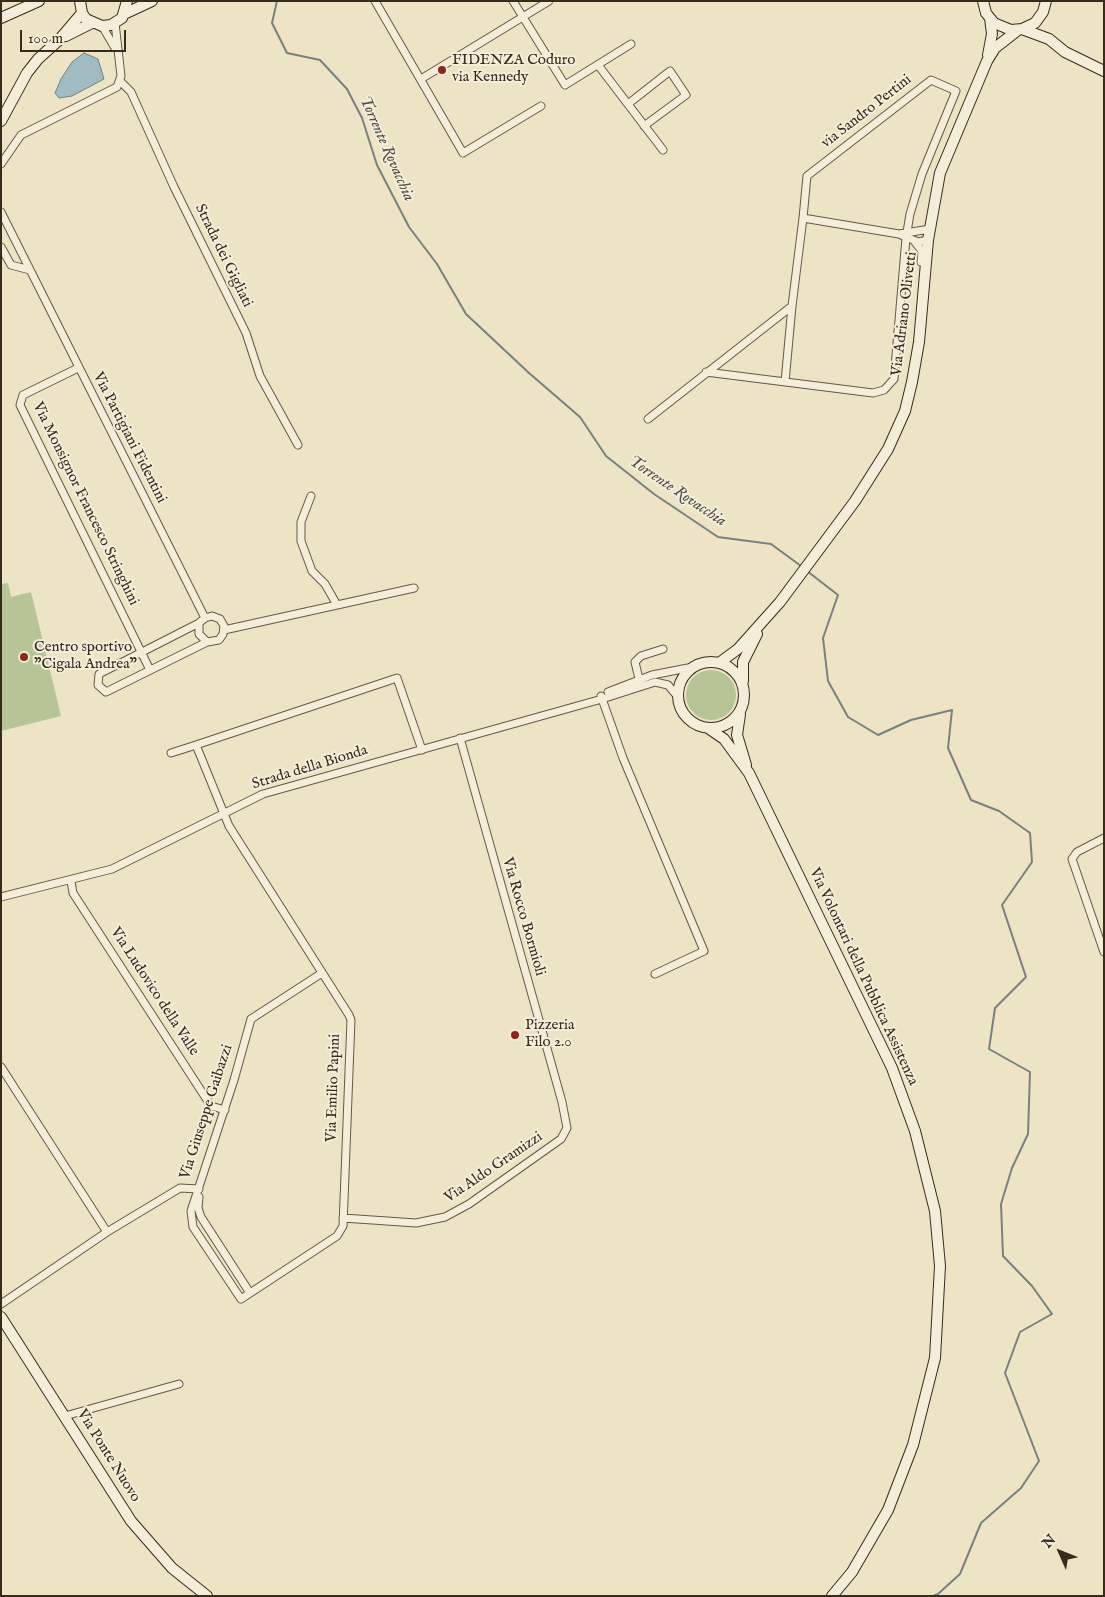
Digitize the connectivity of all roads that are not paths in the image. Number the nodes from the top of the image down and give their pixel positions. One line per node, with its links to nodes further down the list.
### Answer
1 (38, 1): 13 (street)
2 (80, 1): 11 (street)
3 (127, 1): 12 (street)
4 (152, 1): 12 (street)
5 (375, 1): 26 (street)
6 (514, 1): 14 (street)
7 (550, 1): 14 (street)
8 (983, 1): 15 (street)
9 (1046, 1): 10 (street)
10 (1043, 12): 18 (street); 19 (street)
11 (82, 13): 17 (street); 20 (street)
12 (124, 14): 16 (street)
13 (1, 18)
14 (523, 18): 24 (street); 26 (street)
15 (990, 18): 18 (street); 23 (street)
16 (115, 23): 17 (street); 22 (street)
17 (97, 25): 20 (street); 22 (street)
18 (1020, 29): 19 (street); 23 (street)
19 (1049, 38): 25 (street)
20 (59, 40): 30 (street)
21 (631, 44): 24 (street)
22 (117, 50): 27 (street)
23 (987, 61): 36 (street, Via Adriano Olivetti)
24 (598, 65): 28 (street)
25 (1104, 71)
26 (421, 79): 29 (street)
27 (120, 81): 33 (street); 47 (street, Strada dei Gigliati)
28 (628, 104): 31 (street); 31 (street)
29 (541, 106)
30 (1, 121)
31 (644, 126): 32 (street)
32 (663, 150)
33 (1, 164)
34 (1, 212): 40 (street, Via Partigiani Fidentini)
35 (803, 218): 37 (street); 37 (street, via Sandro Pertini); 42 (street, via Sandro Pertini)
36 (929, 234): 37 (street); 38 (street); 41 (street, Via Adriano Olivetti)
37 (904, 235): 38 (street); 45 (street, via Sandro Pertini)
38 (915, 242): 41 (street)
39 (1, 247): 40 (street)
40 (30, 270): 43 (street, Via Partigiani Fidentini)
41 (924, 283): 52 (street, Via Adriano Olivetti)
42 (792, 306): 44 (street); 45 (street, via Sandro Pertini)
43 (78, 368): 51 (street, Via Partigiani Fidentini); 56 (street, Via Monsignor Francesco Stringhini)
44 (706, 372): 45 (street, via Sandro Pertini); 46 (street)
45 (785, 382)
46 (648, 419)
47 (298, 445)
48 (311, 496): 50 (street)
49 (414, 588): 50 (street)
50 (337, 605): 53 (street)
51 (202, 620): 53 (street); 54 (street); 56 (street)
52 (764, 622): 57 (street); 61 (street)
53 (224, 630): 54 (street)
54 (207, 642): 59 (street)
55 (663, 649): 60 (street)
56 (142, 653): 59 (street, Via Monsignor Francesco Stringhini); 59 (street)
57 (719, 663): 58 (street); 61 (street)
58 (694, 667): 60 (street, Strada della Bionda); 63 (street)
59 (150, 670)
60 (640, 683): 62 (street, Strada della Bionda); 63 (street, Strada della Bionda)
61 (743, 685): 64 (street)
62 (601, 697): 66 (street, Strada della Bionda); 77 (street)
63 (678, 697): 65 (street)
64 (741, 711): 65 (street); 70 (street, Via Volontari della Pubblica Assistenza)
65 (708, 728): 70 (street, Via Volontari della Pubblica Assistenza)
66 (460, 738): 68 (street, Strada della Bionda); 79 (street, Via Rocco Bormioli)
67 (196, 744): 68 (street); 69 (street); 71 (street, Via Emilio Papini)
68 (422, 750): 71 (street, Strada della Bionda)
69 (171, 752)
70 (748, 773): 90 (street, Via Volontari della Pubblica Assistenza)
71 (222, 812): 73 (street, Strada della Bionda); 76 (street, Via Emilio Papini)
72 (1104, 838): 75 (street)
73 (71, 881): 74 (street, Strada della Bionda); 80 (street, Via Ludovico della Valle)
74 (1, 897)
75 (1104, 952)
76 (322, 973): 80 (street, Via Giuseppe Gaibazzi); 82 (street, Via Emilio Papini)
77 (655, 974)
78 (1, 1067): 83 (street)
79 (562, 1102): 82 (street, Via Aldo Gramizzi)
80 (225, 1110): 81 (street, Via Giuseppe Gaibazzi)
81 (199, 1189): 83 (street, Via Giuseppe Gaibazzi); 84 (street); 84 (street, Via Emilio Papini)
82 (343, 1218): 84 (street, Via Emilio Papini)
83 (107, 1232): 85 (street, Via Giuseppe Gaibazzi)
84 (250, 1293)
85 (1, 1304)
86 (1, 1318): 88 (street, Via Ponte Nuovo)
87 (179, 1384): 88 (street)
88 (65, 1416): 89 (street, Via Ponte Nuovo)
89 (207, 1596)
90 (832, 1596)

